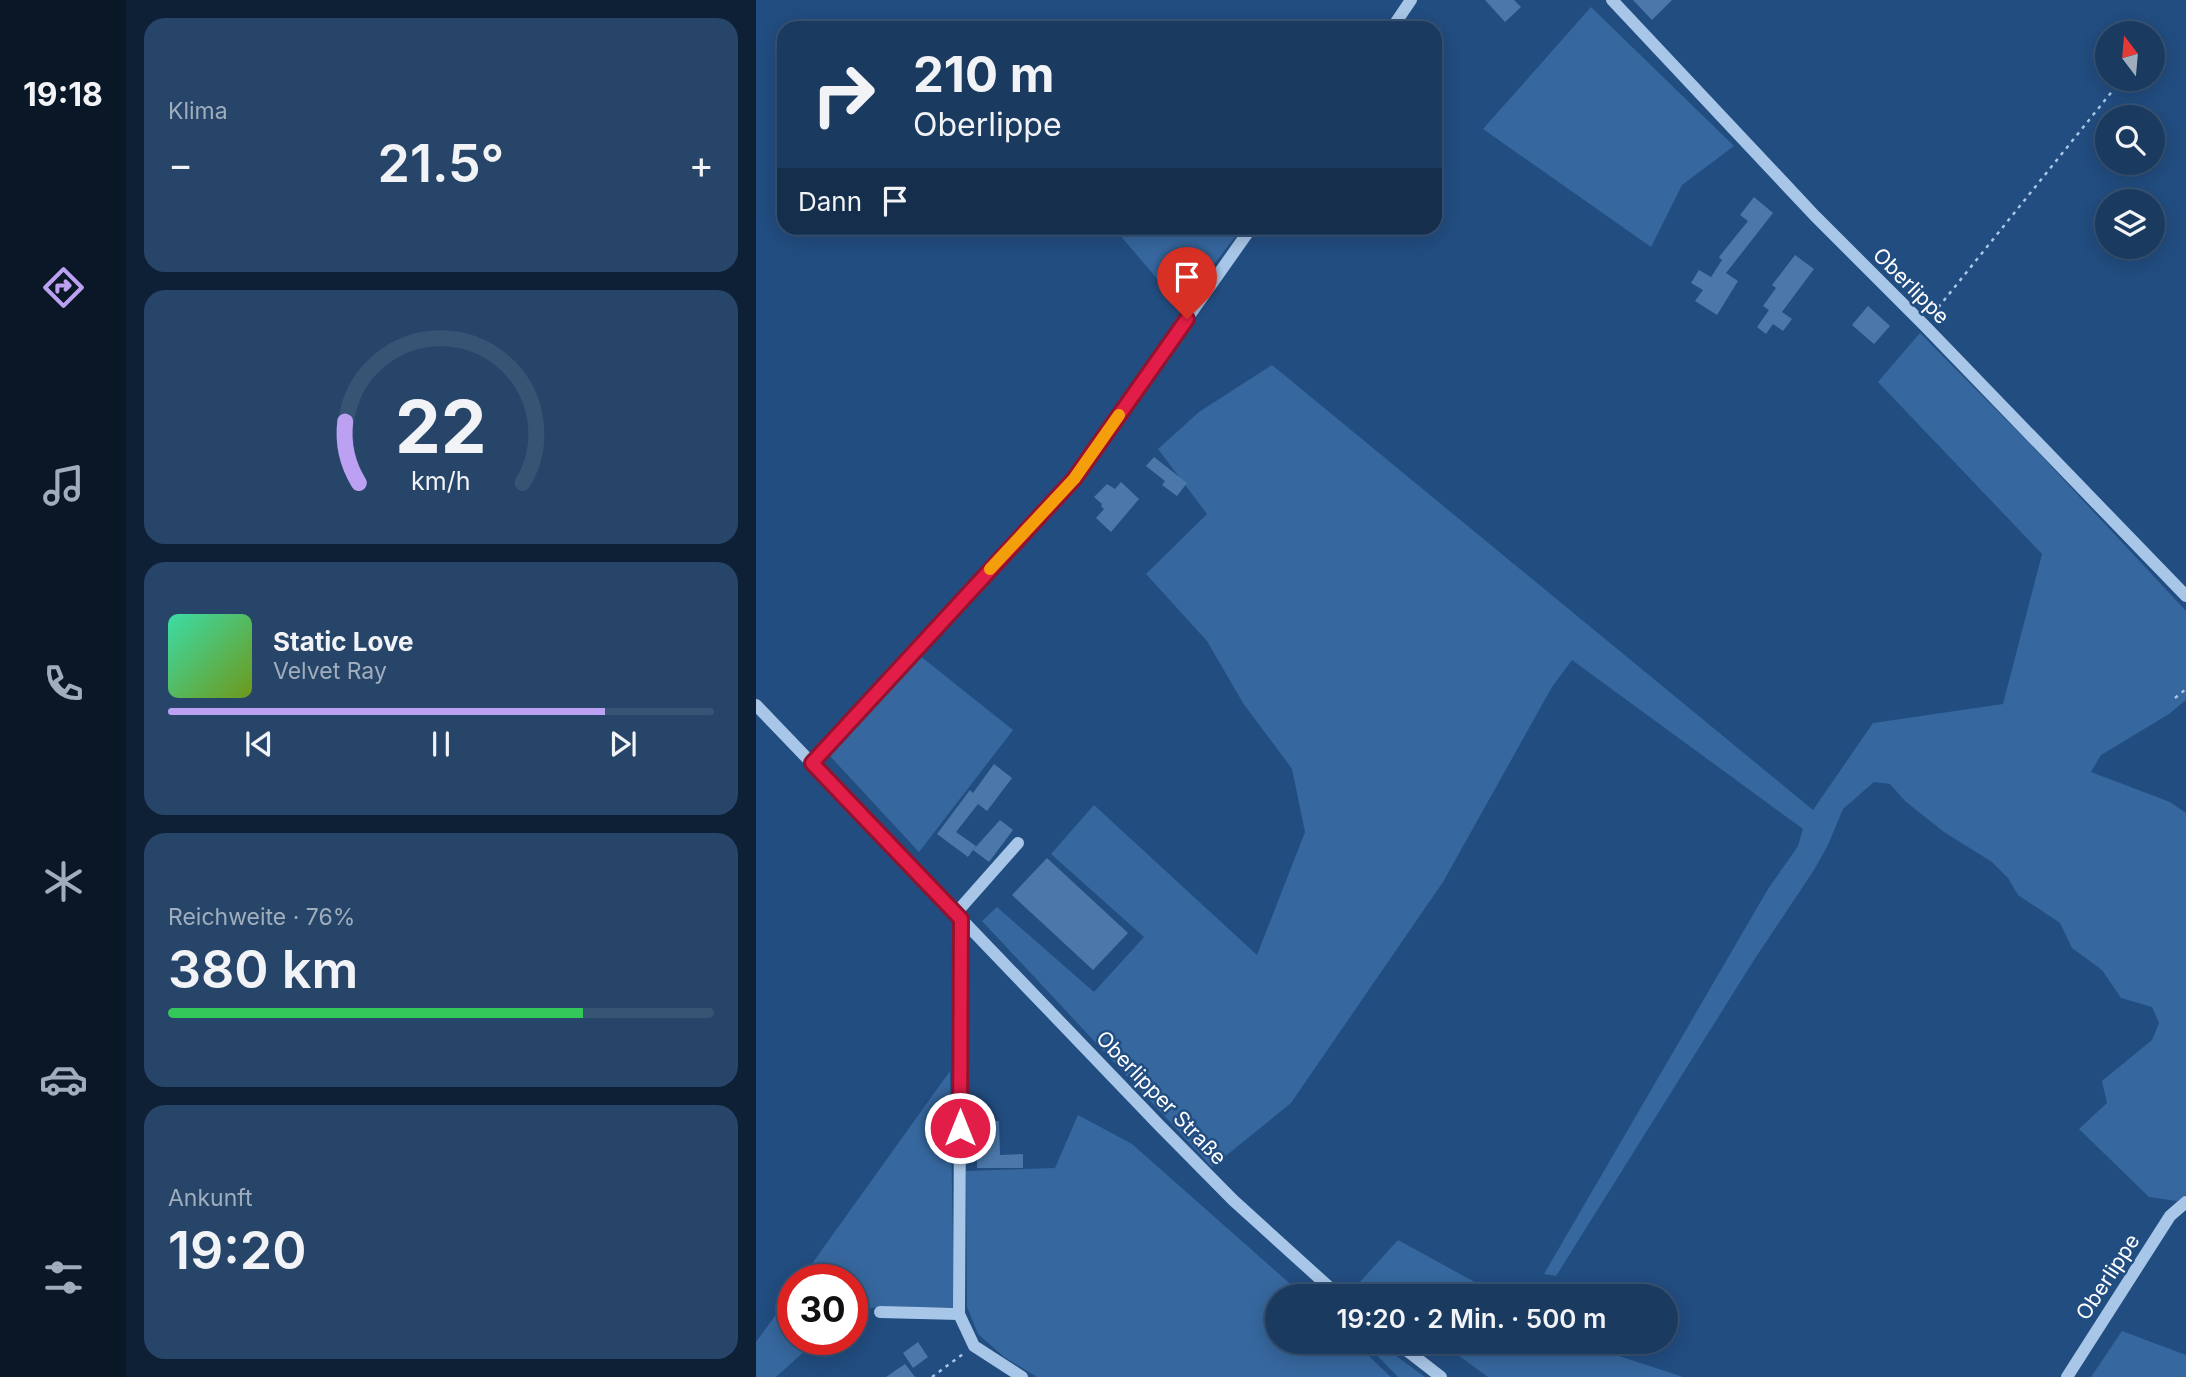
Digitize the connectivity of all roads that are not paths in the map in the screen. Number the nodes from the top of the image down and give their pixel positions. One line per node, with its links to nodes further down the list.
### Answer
1 (1411, 0): 3 (street)
2 (1612, 0): 5 (street, Oberlippe)
3 (1397, 21)
4 (1246, 235): 7 (street)
5 (2186, 596)
6 (756, 705): 7 (street, Oberlipper Straße)
7 (812, 763): 9 (street, Oberlipper Straße)
8 (1018, 844): 9 (street)
9 (958, 916): 11 (street, Oberlipper Straße); 13 (street)
10 (2186, 1202): 17 (street, Oberlippe)
11 (1326, 1284)
12 (880, 1312): 13 (street)
13 (959, 1314): 15 (street)
14 (1411, 1354): 16 (street)
15 (1022, 1377)
16 (1441, 1377)
17 (2067, 1377)

